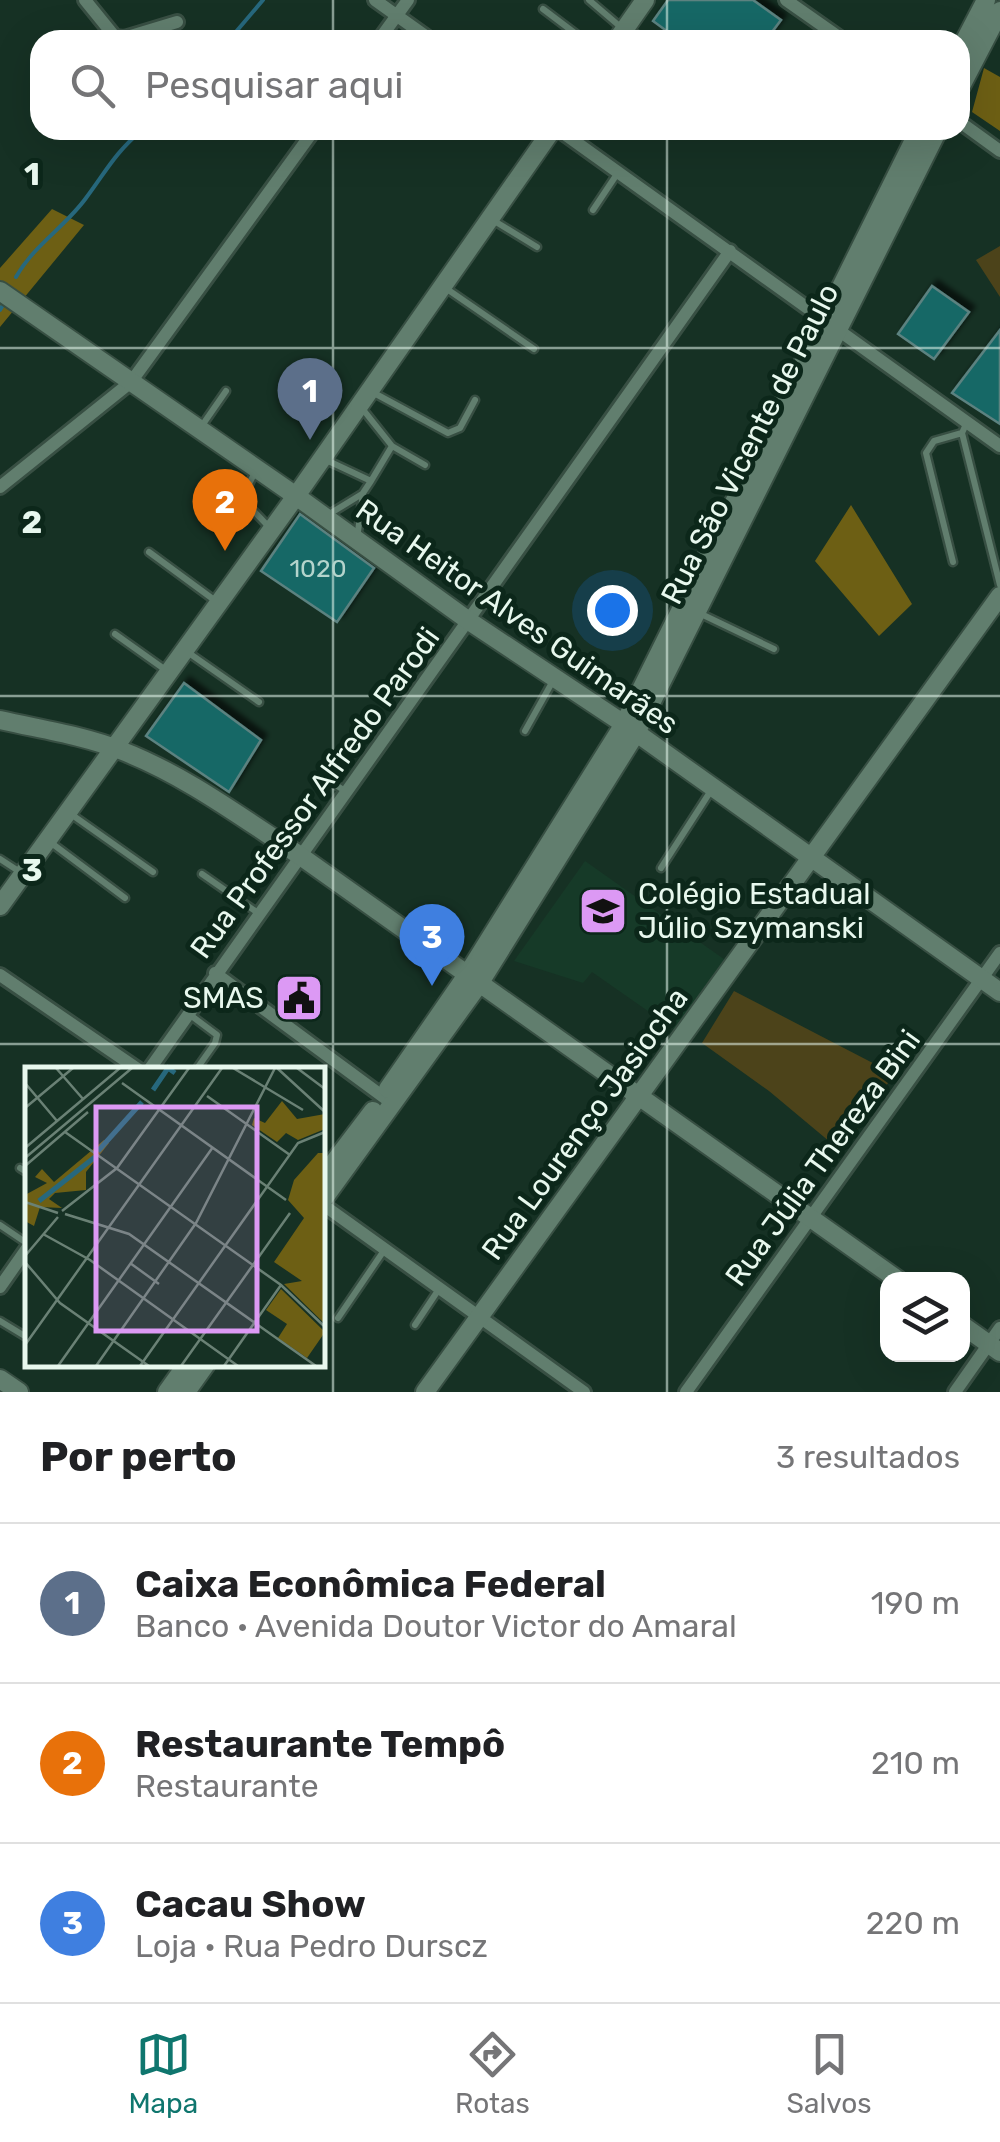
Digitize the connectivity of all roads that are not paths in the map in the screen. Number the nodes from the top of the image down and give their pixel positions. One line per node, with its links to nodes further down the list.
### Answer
1 (85, 0): 12 (street)
2 (375, 0): 10 (street)
3 (408, 0): 10 (street)
4 (645, 0): 18 (main road)
5 (786, 0): 19 (street)
6 (986, 0): 20 (main road)
7 (595, 2): 17 (lane)
8 (544, 9): 16 (lane)
9 (1000, 11): 21 (main road)
10 (397, 16): 14 (street); 15 (street)
11 (177, 22): 13 (street)
12 (110, 30)
13 (150, 30)
14 (387, 30)
15 (417, 30)
16 (571, 30)
17 (620, 30)
18 (623, 30)
19 (829, 30)
20 (970, 41)
21 (970, 49)
22 (970, 129): 28 (street)
23 (307, 140): 38 (street)
24 (549, 140): 31 (main road)
25 (571, 140): 29 (street)
26 (915, 140): 36 (main road, Rua São Vicente de Paulo)
27 (933, 140): 36 (main road, Rua São Vicente de Paulo)
28 (1000, 151)
29 (618, 172): 30 (lane); 33 (street)
30 (593, 210)
31 (490, 219): 32 (lane); 34 (main road)
32 (537, 246)
33 (730, 251): 36 (street); 62 (street, Rua Professor Alfredo Parodi)
34 (443, 286): 37 (lane); 40 (main road)
35 (0, 291): 38 (main road, Rua Heitor Alves Guimarães)
36 (833, 324): 42 (street); 61 (main road, Rua São Vicente de Paulo); 70 (main road, Rua São Vicente de Paulo)
37 (534, 349)
38 (131, 382): 43 (main road, Rua Heitor Alves Guimarães); 50 (street)
39 (226, 391): 43 (lane)
40 (364, 398): 41 (lane); 44 (lane); 46 (main road)
41 (475, 400)
42 (964, 427): 45 (street); 57 (lane); 58 (lane)
43 (199, 429): 48 (main road, Rua Heitor Alves Guimarães)
44 (392, 446): 47 (lane); 49 (lane)
45 (1000, 446)
46 (322, 458): 49 (lane); 52 (main road)
47 (424, 465)
48 (256, 469): 52 (main road, Rua Heitor Alves Guimarães); 54 (lane)
49 (371, 481): 51 (lane)
50 (0, 488)
51 (364, 493): 53 (lane); 55 (lane)
52 (296, 496): 53 (main road, Rua Heitor Alves Guimarães); 54 (main road)
53 (326, 517): 55 (main road, Rua Heitor Alves Guimarães)
54 (272, 530): 60 (main road)
55 (357, 540): 62 (main road, Rua Heitor Alves Guimarães)
56 (149, 552): 60 (lane)
57 (953, 562)
58 (1000, 585)
59 (1000, 596): 80 (main road, Rua Lourenço Jasiocha)
60 (219, 603): 65 (main road)
61 (697, 612): 64 (lane); 70 (main road, Rua São Vicente de Paulo)
62 (470, 621): 67 (main road, Rua Heitor Alves Guimarães); 75 (street, Rua Professor Alfredo Parodi)
63 (116, 634): 66 (lane)
64 (774, 649)
65 (185, 650): 66 (main road); 68 (lane)
66 (169, 672): 72 (main road)
67 (555, 678): 70 (main road, Rua Heitor Alves Guimarães); 71 (lane)
68 (259, 702)
69 (0, 720): 72 (main road)
70 (630, 728): 74 (main road, Rua Heitor Alves Guimarães); 91 (main road, Rua São Vicente de Paulo)
71 (526, 731)
72 (115, 748): 76 (main road); 78 (main road)
73 (325, 778): 75 (lane)
74 (713, 788): 80 (main road, Rua Heitor Alves Guimarães); 81 (lane)
75 (346, 791): 78 (street, Rua Professor Alfredo Parodi)
76 (68, 812): 77 (main road); 82 (lane)
77 (48, 840): 83 (main road); 85 (lane)
78 (298, 855): 87 (street, Rua Professor Alfredo Parodi); 91 (main road)
79 (0, 859): 83 (lane)
80 (812, 859): 92 (main road, Rua Heitor Alves Guimarães); 98 (main road, Rua Lourenço Jasiocha)
81 (661, 868)
82 (153, 872)
83 (24, 874): 86 (main road)
84 (202, 874): 87 (lane)
85 (125, 898)
86 (0, 906)
87 (258, 913): 89 (street, Rua Professor Alfredo Parodi)
88 (1000, 952): 92 (street, Rua Júlia Thereza Bini)
89 (216, 974): 94 (street, Rua Professor Alfredo Parodi); 99 (street)
90 (0, 975): 95 (street)
91 (474, 979): 98 (main road); 99 (main road, Rua São Vicente de Paulo)
92 (982, 979): 93 (main road, Rua Heitor Alves Guimarães); 103 (street, Rua Júlia Thereza Bini)
93 (1000, 992)
94 (188, 1013): 96 (street, Rua Professor Alfredo Parodi); 97 (lane)
95 (135, 1067)
96 (151, 1067)
97 (199, 1067)
98 (640, 1096): 103 (main road); 111 (main road, Rua Lourenço Jasiocha)
99 (388, 1100): 100 (main road); 101 (main road)
100 (325, 1174)
101 (325, 1197)
102 (325, 1204): 106 (street)
103 (811, 1218): 108 (main road); 126 (street, Rua Júlia Thereza Bini)
104 (0, 1225): 105 (lane)
105 (25, 1244)
106 (385, 1249): 110 (street); 112 (lane)
107 (25, 1250): 109 (street)
108 (887, 1272)
109 (0, 1287)
110 (440, 1288): 111 (street); 114 (lane)
111 (480, 1316): 124 (main road, Rua Lourenço Jasiocha); 125 (street)
112 (338, 1318)
113 (0, 1321): 116 (lane)
114 (415, 1326)
115 (970, 1329): 117 (main road)
116 (25, 1336)
117 (996, 1341): 127 (street)
118 (185, 1367): 122 (main road)
119 (204, 1367): 123 (main road)
120 (0, 1378): 121 (main road)
121 (19, 1392)
122 (167, 1392)
123 (186, 1392)
124 (425, 1392)
125 (584, 1392)
126 (686, 1392)
127 (955, 1392)

